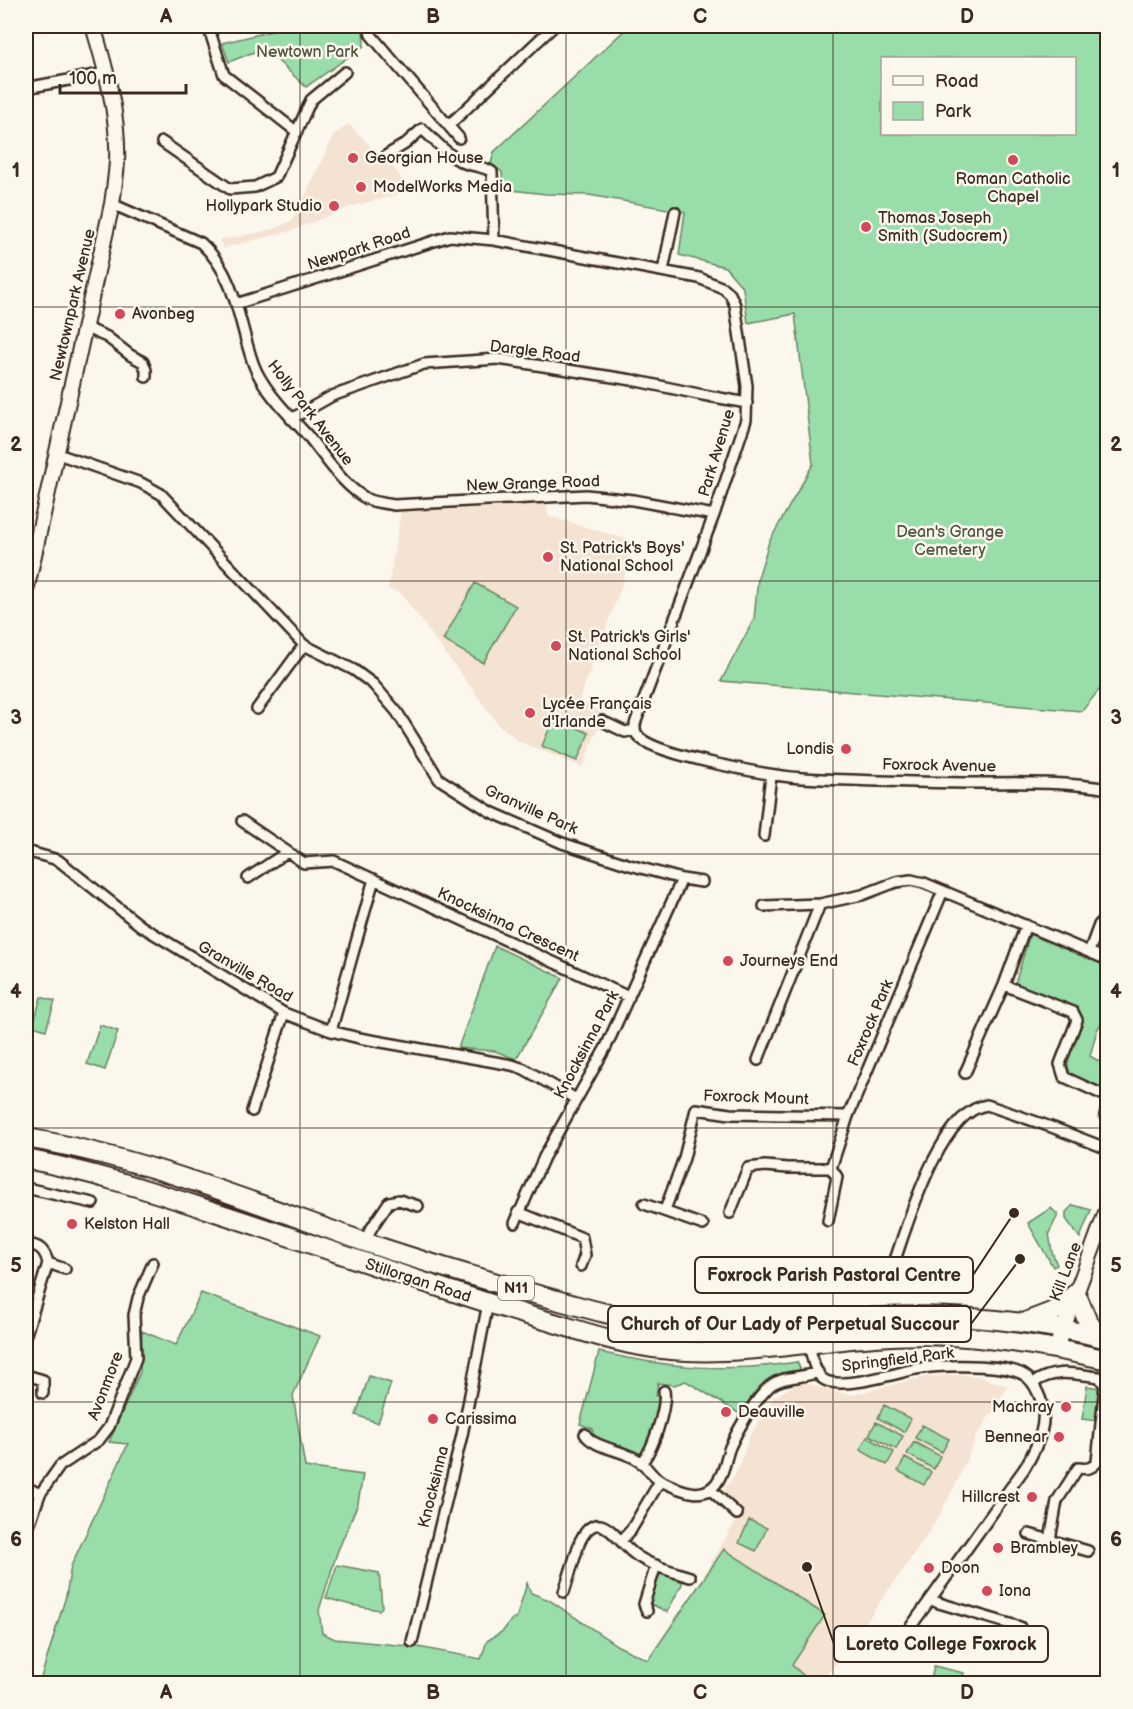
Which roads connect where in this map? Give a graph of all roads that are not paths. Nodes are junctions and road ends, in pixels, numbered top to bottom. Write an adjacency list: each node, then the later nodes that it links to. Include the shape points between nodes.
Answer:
1 (93, 26): 6 (main road, Newtownpark Avenue)
2 (208, 26): 9 (street, via 224,75)
3 (371, 26): 8 (street, via 371,35)
4 (554, 26): 8 (street)
5 (345, 72): 9 (street, via 311,100)
6 (106, 73): 7 (street); 13 (main road, Newtownpark Avenue, via 116,126)
7 (26, 88)
8 (449, 125): 10 (street)
9 (297, 132): 11 (street, via 276,177 255,187 238,189 230,189)
10 (459, 138)
11 (162, 142)
12 (387, 155): 15 (street, via 422,129 457,160 487,168 492,172)
13 (112, 204): 18 (street, Holly Park Avenue, via 201,243 219,262); 19 (main road, Newtownpark Avenue)
14 (675, 212): 16 (street)
15 (494, 240): 16 (street, Newpark Road); 18 (street, Newpark Road, via 450,236)
16 (663, 271): 17 (street, Newpark Road, via 699,278)
17 (723, 288): 21 (street, Park Avenue, via 735,305)
18 (236, 304): 22 (street, Holly Park Avenue, via 254,365)
19 (86, 328): 20 (street, via 107,337 143,362); 23 (main road, Newtownpark Avenue)
20 (146, 377)
21 (747, 403): 22 (street, Dargle Road, via 498,359 424,364 332,396); 25 (street, Park Avenue, via 746,420)
22 (291, 419): 24 (street, Holly Park Avenue, via 348,485 369,501 394,505)
23 (58, 454): 26 (main road, Newtownpark Avenue); 27 (street, Granville Park, via 141,483 161,494)
24 (423, 503): 25 (street, New Grange Road, via 595,495)
25 (714, 515): 30 (street, Park Avenue)
26 (26, 591)
27 (304, 645): 28 (street); 39 (street, Granville Park, via 373,684 439,779 491,812 562,843)
28 (257, 709)
29 (602, 721): 30 (street, via 625,732)
30 (635, 730): 31 (street, Foxrock Avenue, via 642,739 693,759)
31 (771, 775): 32 (street, Foxrock Avenue); 34 (street)
32 (1107, 789)
33 (242, 821): 36 (street)
34 (764, 836)
35 (26, 851): 50 (street, Granville Road, via 58,860 141,926)
36 (287, 852): 37 (street); 38 (street, Knocksinna Crescent, via 304,863 334,861)
37 (248, 878)
38 (374, 879): 49 (street, Knocksinna Crescent); 51 (street)
39 (682, 879): 40 (street, Granville Park); 49 (street, Knocksinna Park)
40 (702, 882)
41 (943, 891): 42 (street, via 911,880); 45 (street); 57 (street, Foxrock Park)
42 (820, 904): 43 (street); 52 (street)
43 (764, 906)
44 (1107, 915): 46 (street)
45 (1026, 925): 46 (street); 48 (street)
46 (1089, 952): 47 (street)
47 (1107, 960)
48 (1004, 985): 53 (street); 54 (street, via 1073,1012 1077,1020 1060,1064 1061,1071 1064,1077)
49 (629, 997): 55 (street, Knocksinna Park)
50 (284, 1013): 51 (street, Granville Road); 56 (street)
51 (330, 1031): 55 (street, Granville Road, via 512,1065)
52 (758, 1060)
53 (965, 1073)
54 (1107, 1097)
55 (576, 1099): 68 (street, Knocksinna Park)
56 (252, 1111)
57 (848, 1116): 61 (street, Foxrock Park); 67 (street, Foxrock Mount, via 730,1114 696,1109)
58 (26, 1138): 73 (highway, Stillorgan Road / N11, via 191,1180)
59 (1107, 1149): 75 (street, via 987,1105 976,1106 951,1132 932,1164)
60 (26, 1159): 83 (highway, Stillorgan Road / N11, via 168,1197)
61 (831, 1167): 69 (street, via 748,1168); 70 (street, Foxrock Park, via 837,1178)
62 (26, 1188): 63 (street)
63 (93, 1203)
64 (644, 1204): 67 (street)
65 (418, 1206): 73 (street, via 399,1200 389,1202)
66 (1107, 1207): 80 (main road, Kill Lane)
67 (665, 1210): 72 (street)
68 (518, 1212): 71 (street, Knocksinna Park); 78 (street, via 582,1238 585,1255)
69 (730, 1213)
70 (828, 1221)
71 (514, 1223)
72 (704, 1225)
73 (364, 1242): 84 (highway, Stillorgan Road / N11, via 622,1318 670,1327 708,1331)
74 (26, 1244): 76 (street, via 39,1247)
75 (895, 1260)
76 (48, 1263): 79 (street); 82 (street)
77 (153, 1263): 102 (street, Avonmore, via 134,1315 136,1359 108,1427 99,1440 60,1466)
78 (581, 1266)
79 (65, 1269)
80 (1076, 1293): 85 (highway, via 1054,1311); 86 (main road, Kill Lane); 88 (highway, via 1087,1320)
81 (26, 1296): 82 (street)
82 (36, 1299): 87 (street)
83 (488, 1303): 89 (highway, Stillorgan Road / N11, via 637,1346 710,1352); 115 (street, Knocksinna, via 462,1435)
84 (808, 1322): 85 (highway, Stillorgan Road / N11, via 923,1316); 89 (street, Springfield Park)
85 (1023, 1322): 86 (highway, Stillorgan Road / N11)
86 (1062, 1329): 88 (highway, N11); 90 (main road, Kill Lane)
87 (26, 1334)
88 (1103, 1338)
89 (810, 1343): 90 (highway, Stillorgan Road / N11, via 877,1337 978,1337); 92 (street, Springfield Park)
90 (1063, 1350): 91 (highway, N11)
91 (1107, 1360)
92 (818, 1372): 94 (street, Springfield Park, via 832,1383 840,1383 960,1366 1014,1371); 101 (street, via 785,1379 766,1389 745,1419)
93 (26, 1375): 96 (street, via 43,1380)
94 (1033, 1383): 107 (street, via 1057,1372 1099,1377 1105,1385 1097,1462 1087,1469 1078,1468 1060,1494); 112 (street, via 1045,1414 1034,1452)
95 (664, 1391): 98 (street, via 666,1402 657,1434)
96 (43, 1393)
97 (585, 1434): 98 (street, via 591,1442 618,1450)
98 (641, 1463): 99 (street)
99 (660, 1481): 101 (street, via 696,1494); 106 (street)
100 (26, 1487): 102 (street)
101 (711, 1490): 103 (street)
102 (40, 1494): 104 (street, Avonmore)
103 (736, 1514)
104 (26, 1534)
105 (1029, 1534): 107 (street)
106 (622, 1540): 109 (street, via 632,1553); 111 (street, via 606,1527 588,1529 580,1541)
107 (1050, 1540): 108 (street)
108 (1088, 1551)
109 (656, 1565): 110 (street); 113 (street, via 644,1604)
110 (690, 1577)
111 (564, 1592)
112 (932, 1600): 114 (street); 116 (street)
113 (647, 1611)
114 (1020, 1627)
115 (412, 1642)
116 (894, 1650)

